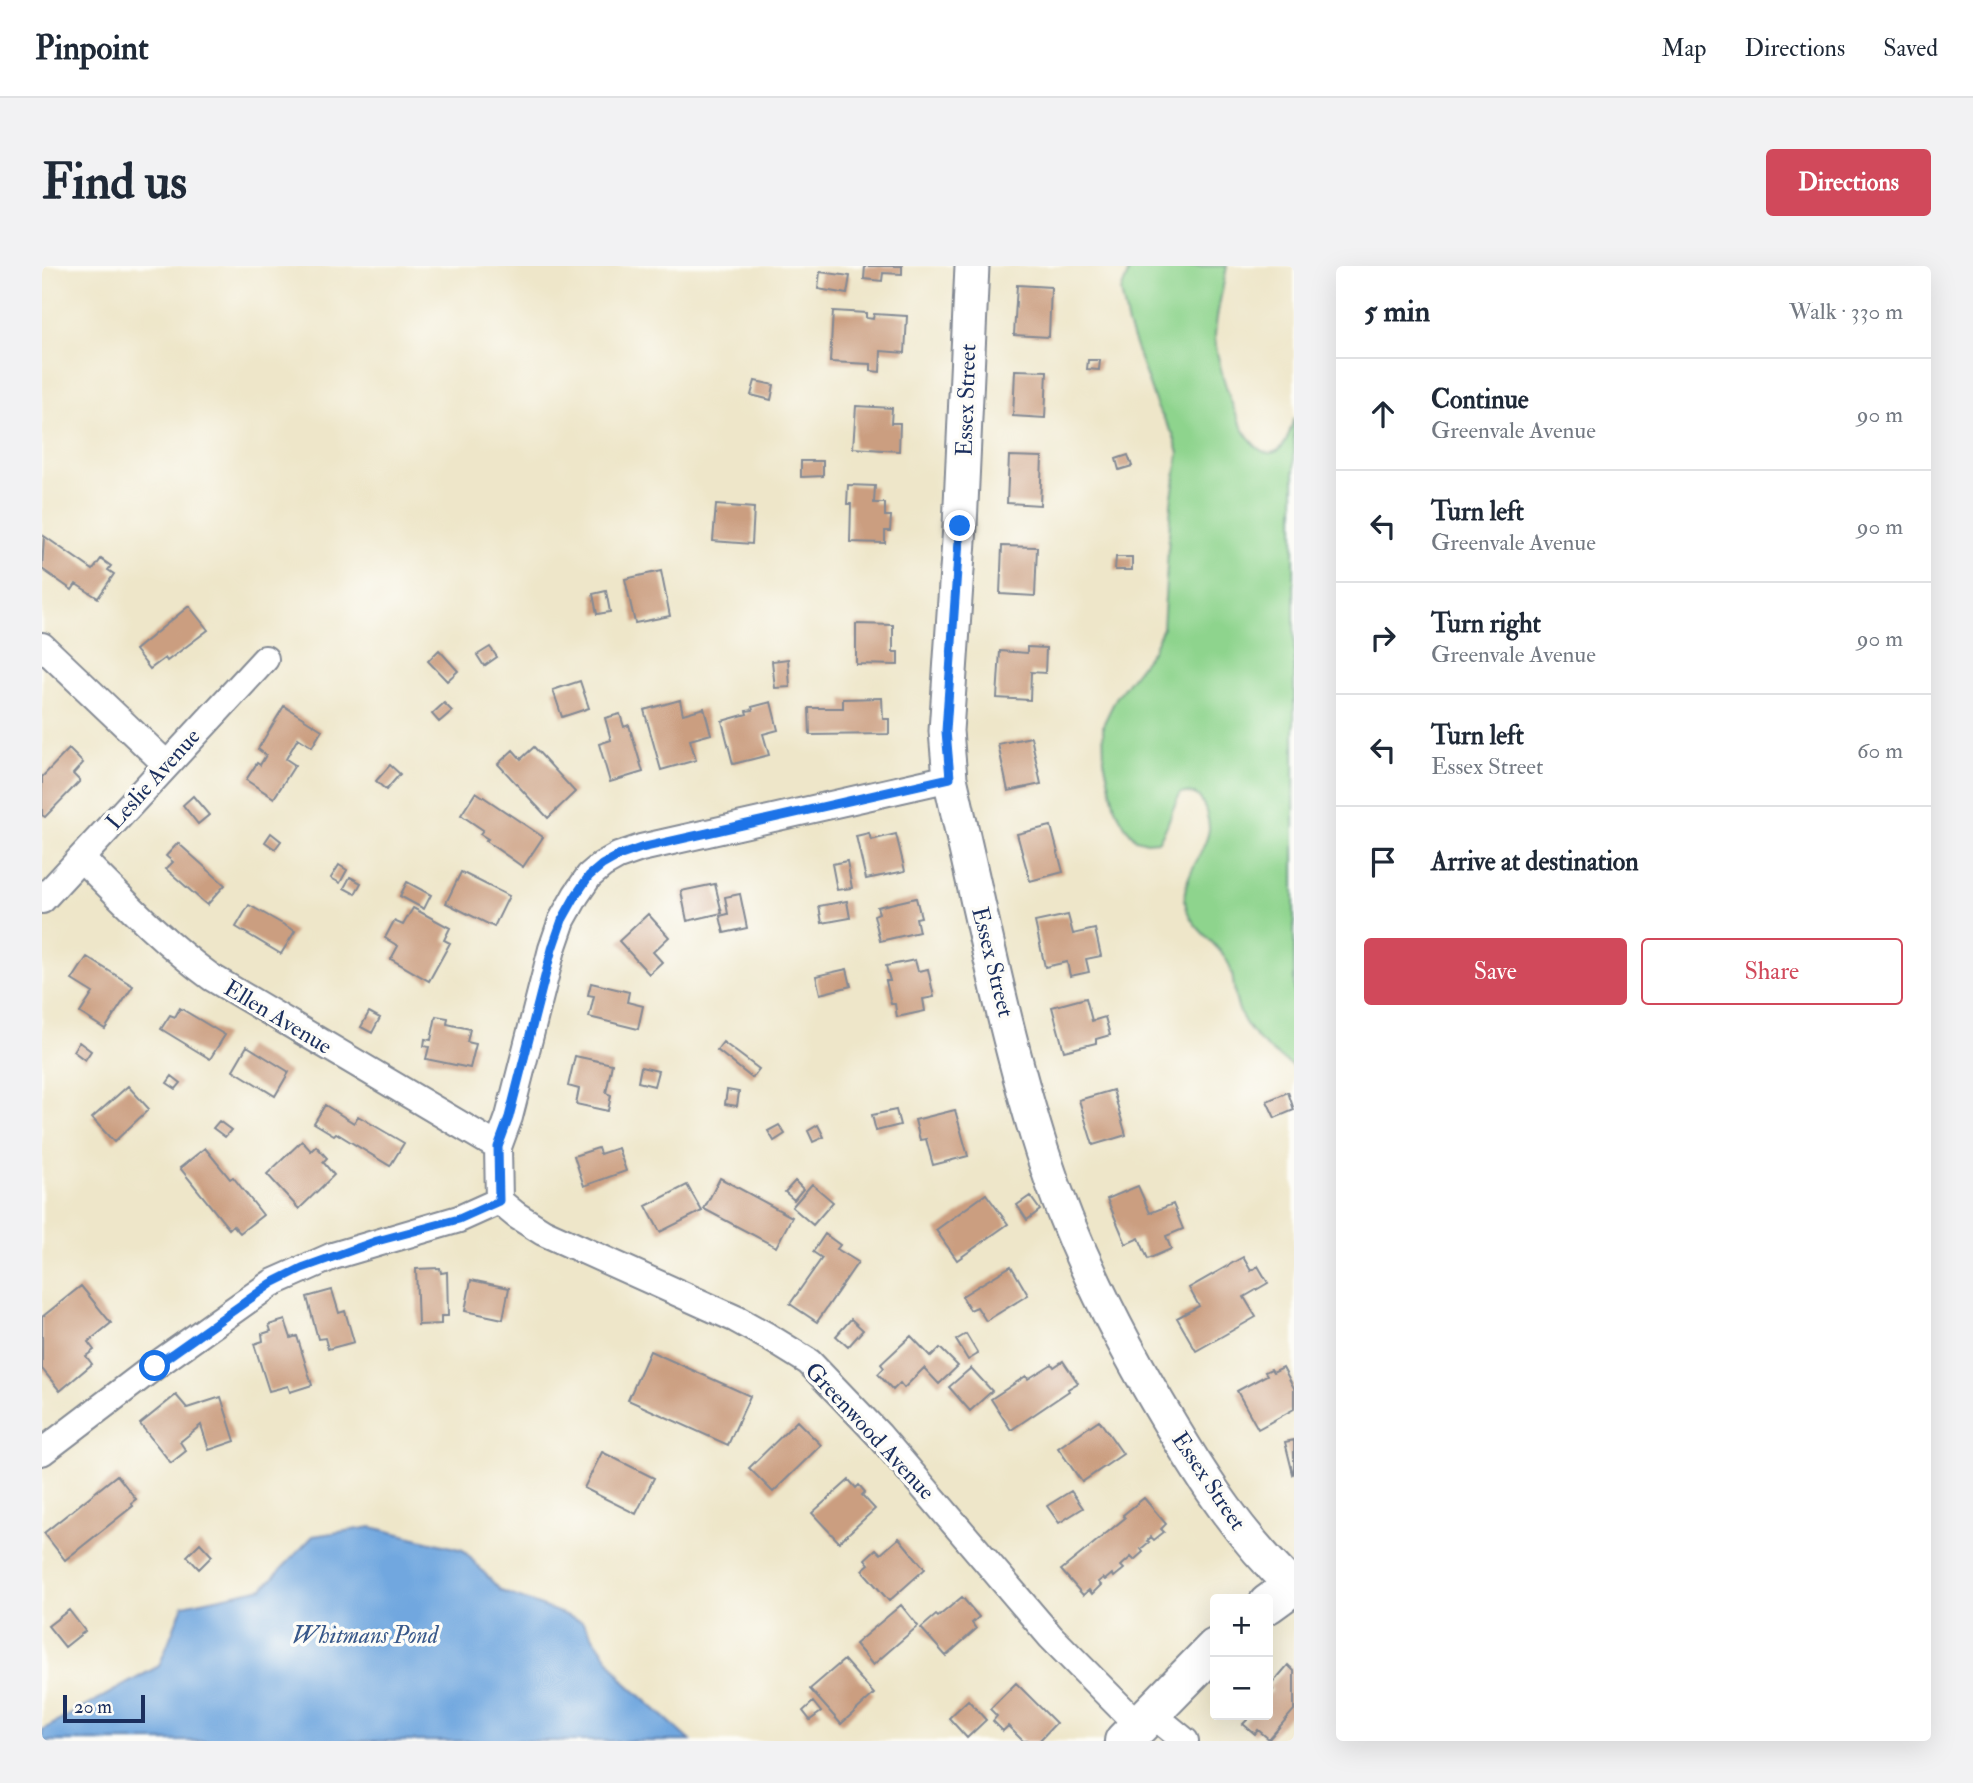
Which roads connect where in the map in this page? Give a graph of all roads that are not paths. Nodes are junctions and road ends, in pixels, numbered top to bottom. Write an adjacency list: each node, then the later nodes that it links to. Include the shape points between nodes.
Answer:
1 (972, 266): 5 (street, Essex Street, via 946,731)
2 (42, 646): 4 (street)
3 (265, 659): 4 (street, Leslie Avenue)
4 (166, 764): 6 (street, Leslie Avenue)
5 (950, 778): 8 (street, via 641,848 602,865 589,876 562,920); 11 (street, Essex Street, via 1024,1088 1076,1242 1145,1382 1198,1472)
6 (81, 858): 7 (street, Leslie Avenue); 8 (street, Ellen Avenue, via 177,953 211,977)
7 (42, 900)
8 (498, 1147): 9 (street)
9 (499, 1201): 10 (street, via 459,1219 333,1256 272,1283); 13 (street, Greenwood Avenue, via 542,1232 736,1319 809,1362 879,1435 1051,1637)
10 (42, 1452)
11 (1287, 1591)
12 (1210, 1653): 13 (main road)
13 (1138, 1727): 14 (street, Greenwood Avenue)
14 (1185, 1741)

